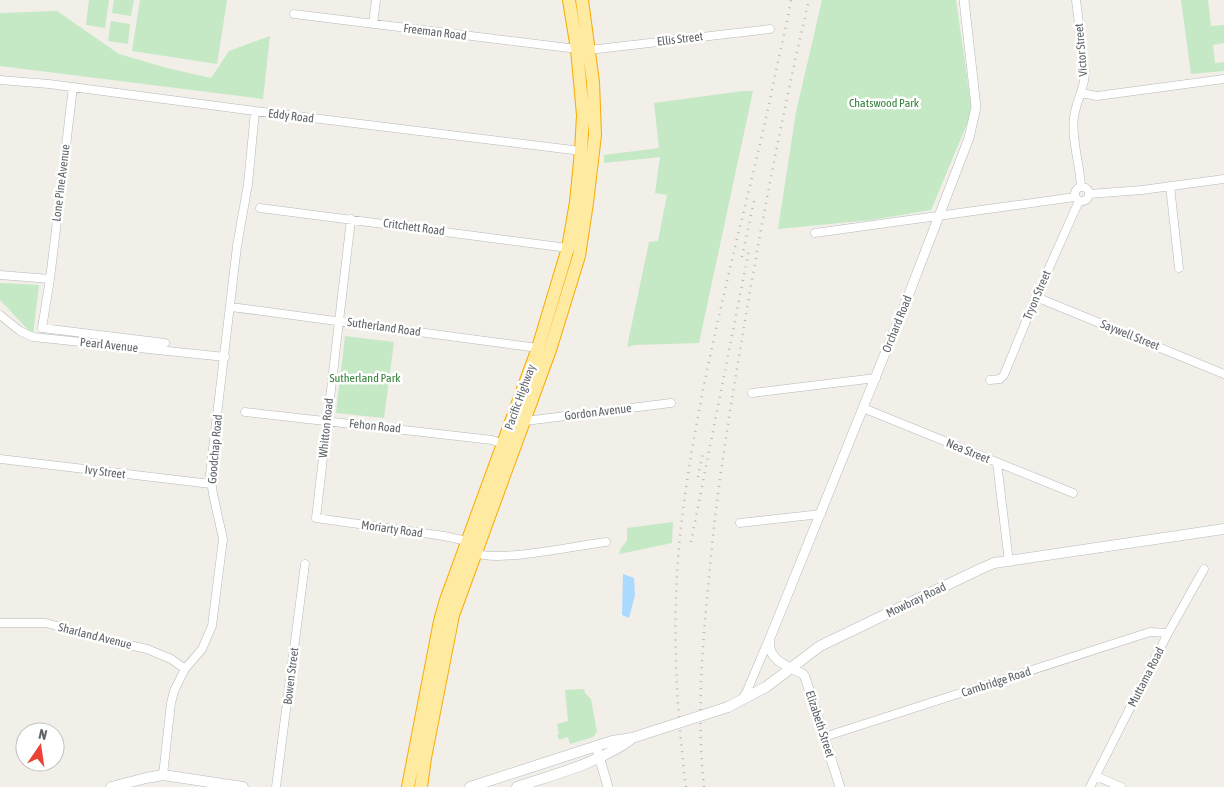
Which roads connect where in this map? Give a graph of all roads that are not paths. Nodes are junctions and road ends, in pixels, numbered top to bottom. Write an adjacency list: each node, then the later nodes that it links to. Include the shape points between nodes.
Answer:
1 (376, 0): 7 (street)
2 (569, 0): 9 (highway, Pacific Highway)
3 (582, 0): 9 (highway, Pacific Highway)
4 (964, 0): 22 (street, Orchard Road, via 976,107 969,138)
5 (1076, 0): 13 (street, Victor Street, via 1085,72)
6 (294, 14): 7 (street, Freeman Road)
7 (373, 24): 9 (street, Freeman Road)
8 (770, 29): 9 (street, Ellis Street)
9 (583, 50): 15 (highway, Pacific Highway); 44 (highway, Pacific Highway, via 595,135 581,242 550,350)
10 (1224, 79): 13 (street, via 1097,96)
11 (0, 80): 12 (street, Eddy Road)
12 (73, 87): 14 (street, Eddy Road); 28 (street, Lone Pine Avenue)
13 (1081, 93): 18 (street, Victor Street, via 1073,120)
14 (254, 111): 15 (street, Eddy Road); 30 (street, Goodchap Road, via 248,184)
15 (582, 151): 25 (highway, Pacific Highway)
16 (1224, 179): 17 (street)
17 (1170, 186): 19 (street); 26 (street)
18 (1081, 187): 19 (street); 20 (street, via 1075,191)
19 (1089, 194): 20 (street, via 1087,200)
20 (1077, 199): 22 (street); 29 (street, Tryon Street)
21 (260, 208): 23 (street, Critchett Road)
22 (940, 215): 24 (street); 37 (street, Orchard Road)
23 (351, 219): 25 (street, Critchett Road); 32 (street, Whitton Road)
24 (814, 233)
25 (568, 248): 34 (highway, Pacific Highway)
26 (1179, 268)
27 (0, 275): 28 (street)
28 (50, 279): 33 (street, Pearl Avenue, via 42,328)
29 (1036, 297): 36 (street, Saywell Street); 38 (street, Tryon Street, via 1004,375)
30 (231, 307): 32 (street, Sutherland Road); 35 (street, Goodchap Road)
31 (0, 315): 35 (street, Pearl Avenue, via 33,337)
32 (338, 320): 34 (street, Sutherland Road); 43 (street, Whitton Road)
33 (165, 343)
34 (538, 348): 45 (highway, Pacific Highway)
35 (225, 357): 48 (street, Goodchap Road)
36 (1224, 374)
37 (876, 378): 39 (street); 41 (street, Orchard Road)
38 (990, 380)
39 (752, 393)
40 (671, 403): 44 (street, Gordon Avenue)
41 (863, 408): 47 (street, Nea Street); 50 (street, Orchard Road)
42 (245, 412): 43 (street, Fehon Road)
43 (327, 421): 45 (street, Fehon Road); 51 (street, Whitton Road)
44 (525, 421): 56 (highway, Pacific Highway)
45 (504, 444): 54 (highway, Pacific Highway)
46 (0, 459): 48 (street, Ivy Street)
47 (996, 463): 49 (street, Nea Street); 57 (street)
48 (211, 484): 63 (street, Goodchap Road, via 223,539 214,614 202,649)
49 (1073, 493)
50 (821, 514): 52 (street); 62 (street, Orchard Road)
51 (316, 518): 54 (street, Moriarty Road)
52 (740, 523)
53 (1224, 529): 57 (main road, Mowbray Road)
54 (467, 541): 75 (highway, Pacific Highway, via 440,621)
55 (606, 542): 56 (street, via 502,557)
56 (476, 553): 76 (highway, Pacific Highway, via 453,615)
57 (1009, 562): 64 (main road, Mowbray Road, via 994,563 978,570 826,643)
58 (305, 564): 74 (street, Bowen Street)
59 (1204, 569): 61 (street, Muttama Road)
60 (0, 623): 63 (street, Sharland Avenue, via 46,623 147,649)
61 (1168, 633): 66 (street, Cambridge Road, via 1150,632); 71 (street, Muttama Road)
62 (770, 638): 64 (street, via 769,649 773,657); 65 (street, Orchard Road, via 748,691)
63 (185, 668): 70 (street, Goodchap Road, via 171,703)
64 (791, 668): 65 (main road, Mowbray Road); 66 (street, Elizabeth Street, via 805,677)
65 (732, 706): 67 (main road, Mowbray Road, bridge)
66 (824, 737): 80 (street, Elizabeth Street)
67 (632, 738): 68 (main road, Mowbray Road); 69 (main road, Mowbray Road)
68 (596, 746): 69 (street); 77 (main road, Mowbray Road)
69 (600, 758): 78 (main road, Mowbray Road); 79 (street)
70 (164, 775): 72 (main road); 73 (main road)
71 (1096, 776): 81 (street, Muttama Road); 82 (street)
72 (111, 787)
73 (243, 787)
74 (276, 787)
75 (408, 787)
76 (421, 787)
77 (470, 787)
78 (517, 787)
79 (608, 787)
80 (840, 787)
81 (1090, 787)
82 (1121, 787)

